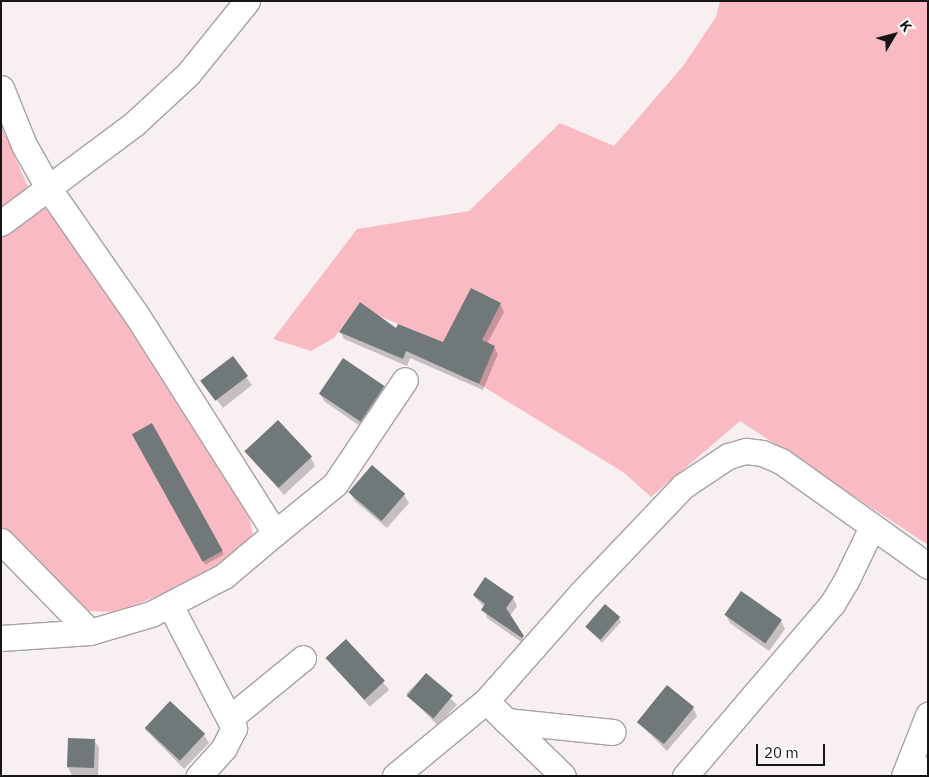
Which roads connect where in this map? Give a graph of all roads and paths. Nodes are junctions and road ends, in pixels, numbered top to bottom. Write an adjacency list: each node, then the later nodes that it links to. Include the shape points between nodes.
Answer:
1 (247, 1): 3 (street, via 188,74 135,123)
2 (1, 88): 3 (street, via 24,145)
3 (49, 189): 4 (street); 7 (street, via 136,314)
4 (1, 224)
5 (405, 380): 7 (street, via 335,484)
6 (872, 527): 9 (street); 15 (street, via 781,461 746,451 728,456 683,486 658,510); 24 (street, via 832,604)
7 (276, 533): 11 (street, via 224,576)
8 (1, 541): 12 (street)
9 (920, 560): 10 (street)
10 (928, 581)
11 (170, 605): 12 (street, via 126,624); 17 (street)
12 (90, 632): 13 (street)
13 (1, 638)
14 (304, 658): 17 (street)
15 (486, 701): 18 (street); 22 (street)
16 (928, 715): 25 (street)
17 (231, 717): 21 (street, via 232,737)
18 (506, 721): 19 (street); 23 (street)
19 (612, 732)
20 (928, 769): 26 (street)
21 (199, 776)
22 (395, 776)
23 (563, 776)
24 (685, 776)
25 (904, 776)
26 (922, 776)

